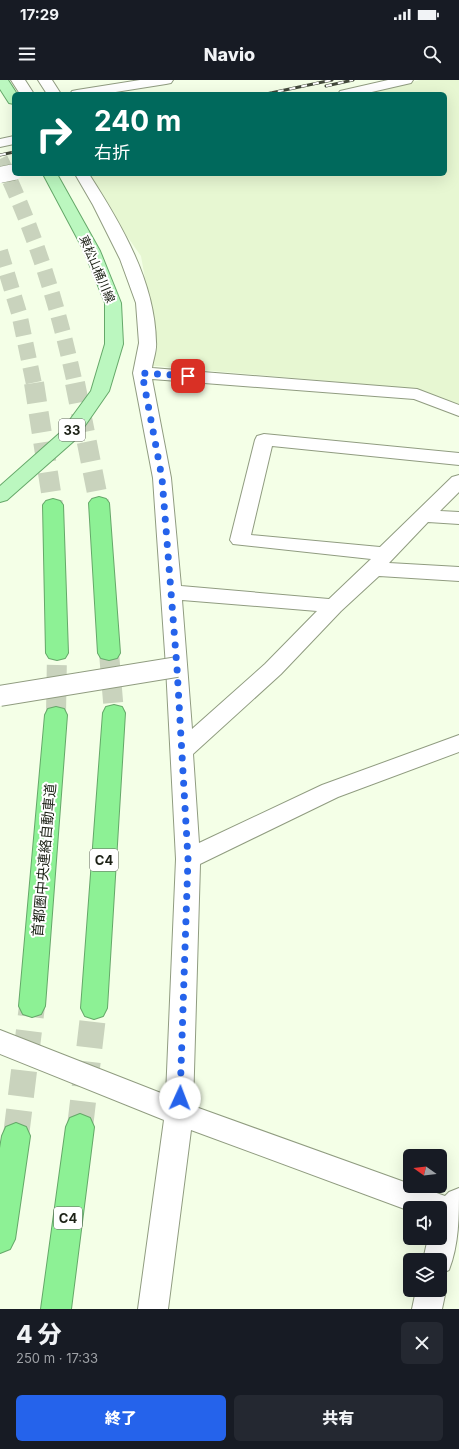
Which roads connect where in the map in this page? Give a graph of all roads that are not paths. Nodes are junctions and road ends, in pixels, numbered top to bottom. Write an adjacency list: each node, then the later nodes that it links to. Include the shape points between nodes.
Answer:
1 (1, 80): 10 (main road)
2 (18, 80): 6 (street)
3 (45, 80): 7 (street)
4 (166, 80): 8 (street)
5 (406, 80): 9 (street)
6 (26, 92)
7 (53, 92)
8 (90, 92)
9 (354, 92)
10 (12, 97)
11 (12, 140): 12 (street)
12 (0, 143)
13 (12, 172): 14 (street, bridge)
14 (0, 175)
15 (51, 176): 21 (main road, 東松山桶川線 / 33, via 92,251 113,303 114,344 100,391 68,436)
16 (83, 176): 17 (street, via 128,259 144,303 148,343)
17 (142, 373): 18 (street, via 417,394); 28 (street, via 162,478)
18 (459, 411)
19 (459, 459): 26 (street, via 264,440 240,540)
20 (459, 481): 24 (street)
21 (0, 496)
22 (99, 503): 31 (highway)
23 (53, 505): 30 (highway)
24 (423, 516): 25 (street); 26 (street)
25 (459, 518)
26 (379, 562): 27 (street); 29 (street)
27 (459, 574)
28 (171, 592): 29 (street); 32 (street)
29 (334, 606): 37 (street, via 273,669)
30 (57, 653)
31 (110, 653)
32 (177, 668): 33 (street, bridge); 37 (street)
33 (0, 696)
34 (114, 713): 40 (highway, C4)
35 (56, 715): 39 (highway, 首都圏中央連絡自動車道)
36 (459, 743): 38 (street, via 330,791)
37 (182, 751): 38 (street)
38 (188, 859): 42 (street)
39 (32, 1006)
40 (94, 1008)
41 (0, 1042): 42 (street)
42 (179, 1113): 45 (street); 50 (street)
43 (80, 1127): 49 (highway, C4)
44 (16, 1136): 46 (highway)
45 (449, 1209): 47 (street)
46 (0, 1239)
47 (440, 1253)
48 (430, 1297): 51 (street)
49 (56, 1309)
50 (153, 1309)
51 (427, 1309)

